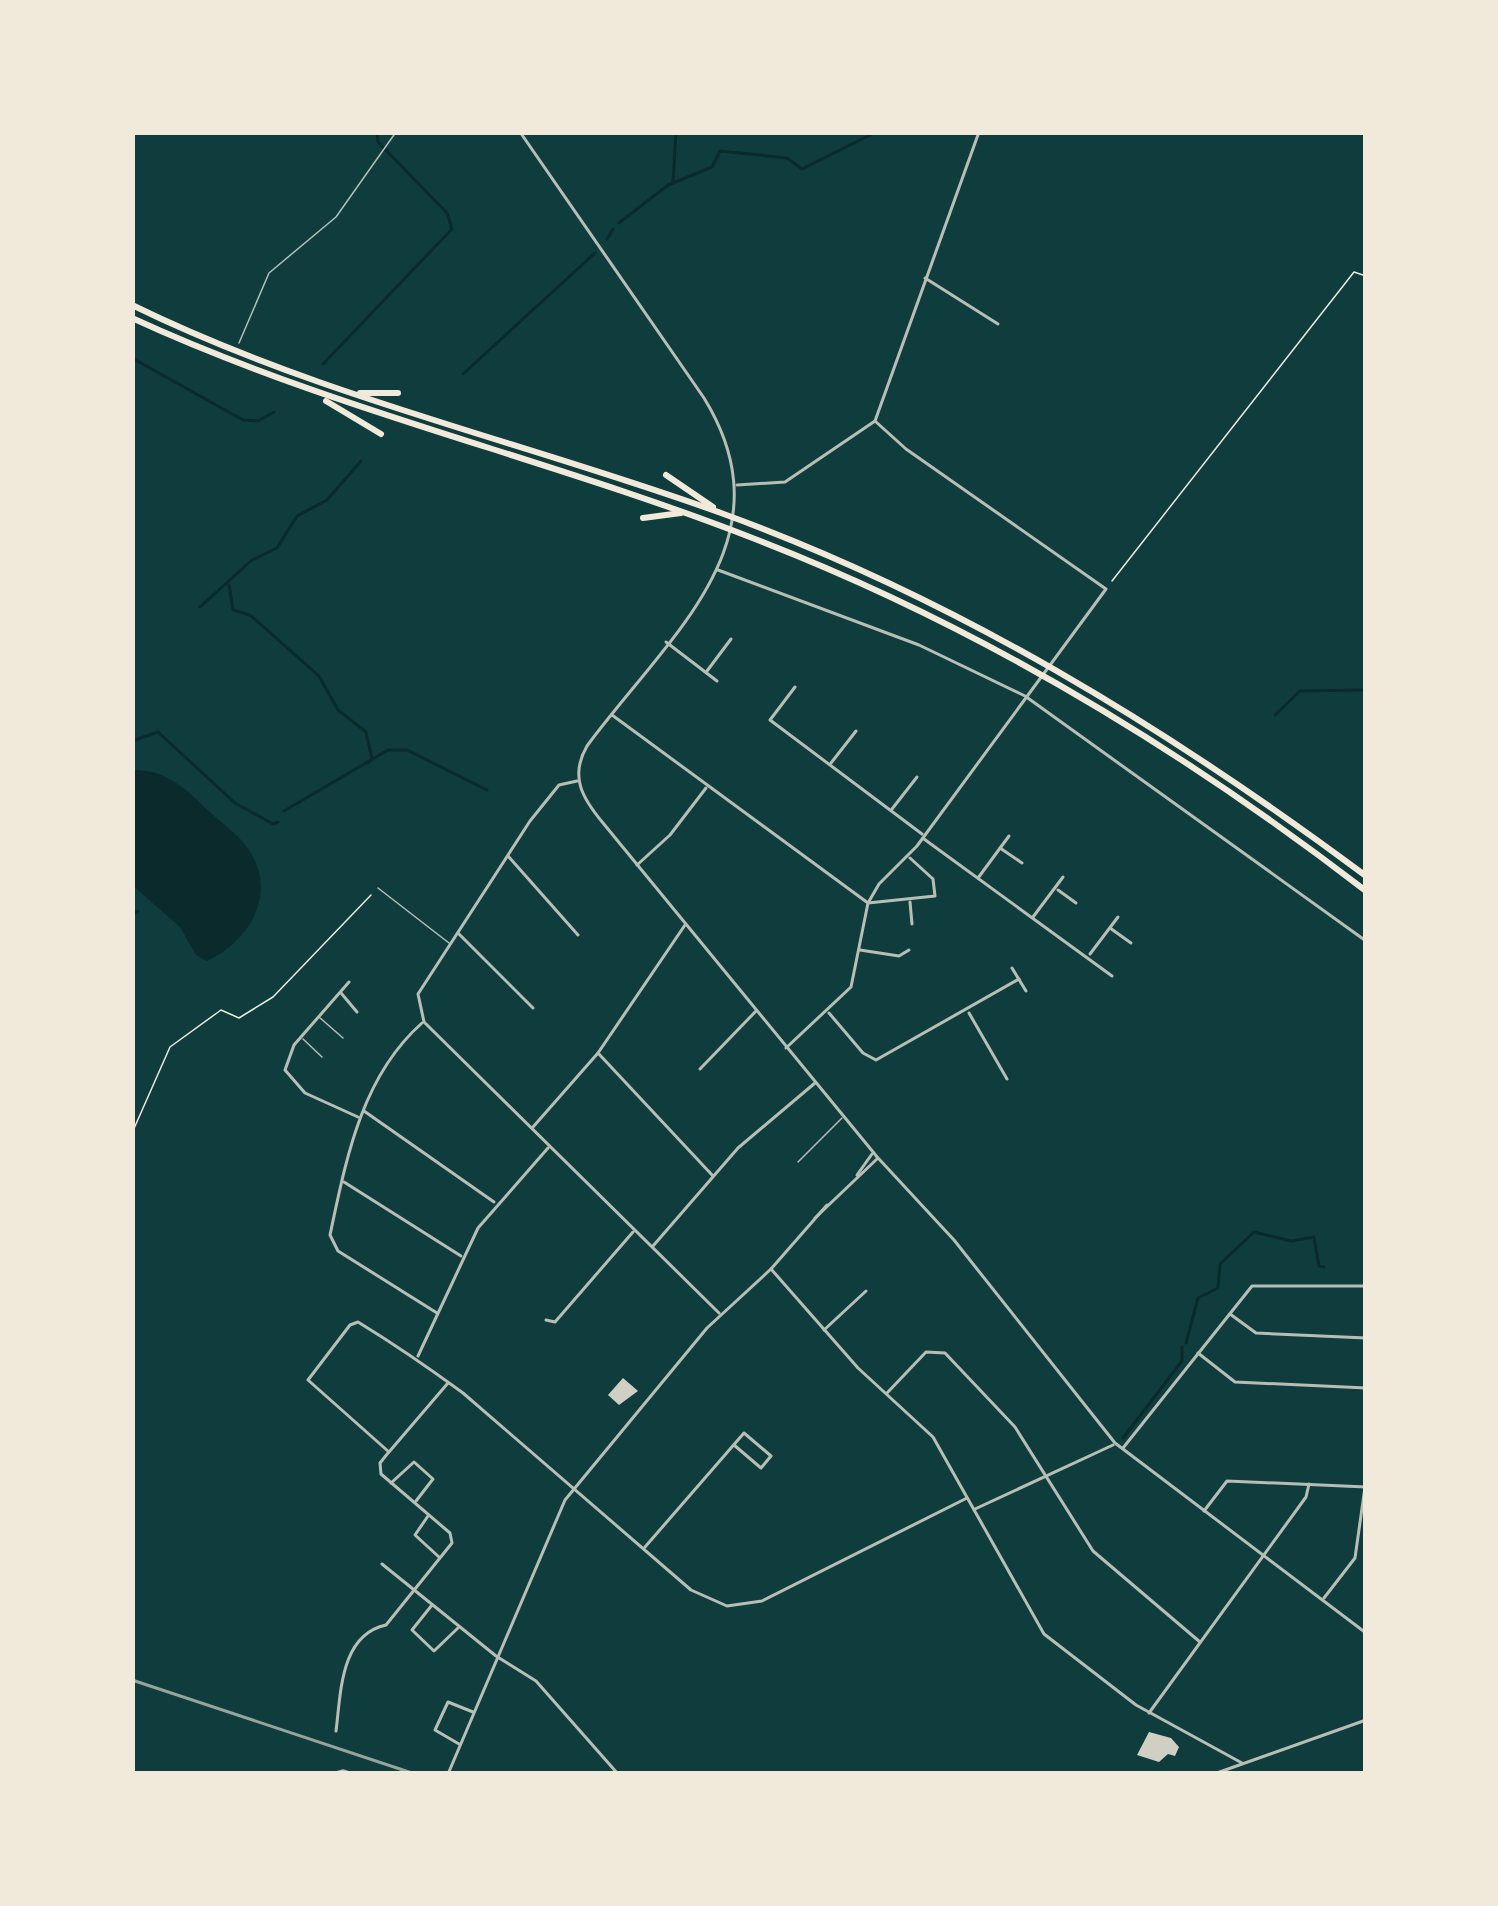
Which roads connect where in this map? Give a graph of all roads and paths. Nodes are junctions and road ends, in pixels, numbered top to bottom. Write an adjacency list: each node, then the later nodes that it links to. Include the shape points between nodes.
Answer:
1 (396, 132): 9 (lane, via 336,218 269,273)
2 (520, 132): 16 (street, via 704,398 726,439)
3 (979, 132): 5 (street)
4 (1366, 276): 21 (path, via 1354,272)
5 (923, 277): 8 (street); 13 (street)
6 (132, 305): 11 (highway)
7 (132, 318): 10 (highway)
8 (998, 324)
9 (239, 344)
10 (307, 391): 14 (highway); 17 (highway)
11 (344, 391): 12 (highway); 18 (highway)
12 (398, 393)
13 (874, 421): 16 (street, via 785,482); 21 (street)
14 (381, 434)
15 (666, 476): 18 (highway)
16 (737, 485): 20 (street)
17 (688, 513): 19 (highway); 49 (highway, via 900,601 1057,683)
18 (721, 513): 44 (highway, via 874,576 1013,646 1196,755)
19 (644, 518)
20 (718, 570): 23 (street); 27 (street, via 919,645)
21 (1106, 589): 27 (street)
22 (731, 639): 24 (street)
23 (666, 642): 24 (street); 29 (street)
24 (706, 672): 25 (street)
25 (717, 680)
26 (795, 687): 30 (street)
27 (1025, 696): 38 (street); 60 (street)
28 (760, 712): 30 (street)
29 (610, 714): 34 (street, via 582,755); 35 (street)
30 (770, 720): 32 (street)
31 (856, 731): 32 (street)
32 (830, 765): 36 (street)
33 (916, 777): 36 (street)
34 (578, 781): 40 (street, via 559,784); 43 (street)
35 (707, 787): 43 (street); 51 (street)
36 (891, 811): 38 (street)
37 (1009, 836): 39 (street)
38 (924, 837): 41 (street); 46 (street)
39 (1000, 848): 42 (street); 46 (street)
40 (505, 854): 58 (street); 59 (street)
41 (908, 856): 50 (street, via 930,874 935,896); 51 (street)
42 (1022, 863)
43 (637, 865): 56 (street)
44 (1366, 876)
45 (1063, 877): 48 (street)
46 (978, 878): 53 (street)
47 (378, 888): 61 (lane); 91 (path, via 273,997 239,1018 221,1010 179,1037)
48 (1055, 888): 52 (street); 53 (street)
49 (1366, 891)
50 (910, 901): 51 (street); 55 (street)
51 (868, 903): 63 (street)
52 (1076, 903)
53 (1033, 917): 65 (street)
54 (1118, 917): 57 (street)
55 (912, 924)
56 (686, 925): 74 (street); 82 (street)
57 (1110, 928): 62 (street); 65 (street)
58 (456, 932): 61 (street); 72 (street)
59 (578, 935)
60 (1366, 941)
61 (449, 943): 78 (street, via 418,994)
62 (1131, 943)
63 (860, 950): 64 (street); 76 (street, via 850,987)
64 (909, 950)
65 (1088, 957): 67 (street)
66 (1012, 968): 68 (street)
67 (1112, 976)
68 (1019, 980): 70 (street); 73 (street)
69 (349, 982): 71 (street)
70 (1026, 991)
71 (340, 992): 75 (street); 77 (street)
72 (532, 1008)
73 (968, 1010): 76 (street, via 876,1060); 85 (street)
74 (756, 1011): 81 (street); 84 (street)
75 (357, 1012)
76 (829, 1012): 81 (street)
77 (318, 1016): 79 (street); 80 (lane)
78 (424, 1022): 87 (street); 90 (street)
79 (301, 1036): 83 (lane); 89 (street, via 286,1064 288,1080)
80 (343, 1038)
81 (786, 1048): 86 (street)
82 (598, 1053): 90 (street); 95 (street)
83 (322, 1057)
84 (700, 1069)
85 (1007, 1079)
86 (815, 1083): 88 (street); 95 (street)
87 (363, 1111): 89 (street); 97 (street)
88 (843, 1117): 93 (street); 94 (lane)
89 (360, 1118): 96 (street)
90 (531, 1128): 92 (street)
91 (132, 1133)
92 (549, 1147): 97 (street); 98 (street)
93 (876, 1155): 101 (street); 115 (street)
94 (798, 1162)
95 (714, 1178): 99 (street)
96 (342, 1181): 100 (street); 104 (street, via 333,1246)
97 (497, 1204): 100 (street)
98 (635, 1230): 99 (street); 107 (street, via 555,1322)
99 (652, 1247): 106 (street)
100 (461, 1256): 104 (street)
101 (771, 1269): 106 (street); 108 (street)
102 (1366, 1286): 105 (street, via 1266,1282)
103 (866, 1291): 108 (street)
104 (437, 1312): 111 (street)
105 (1228, 1313): 109 (street, via 1256,1333); 110 (street)
106 (720, 1315): 123 (street)
107 (546, 1320)
108 (824, 1330): 114 (street)
109 (1366, 1338)
110 (1197, 1353): 113 (street, via 1235,1382); 117 (street)
111 (416, 1359): 112 (street); 118 (street, via 355,1322 308,1376 315,1391)
112 (448, 1383): 118 (street); 123 (street)
113 (1366, 1388)
114 (887, 1393): 119 (street, via 926,1352 940,1350 994,1401); 124 (street, via 926,1428)
115 (1115, 1443): 117 (street); 119 (street)
116 (734, 1444): 116 (street, via 744,1432 771,1456 761,1468); 129 (street)
117 (1122, 1449): 127 (street)
118 (389, 1452): 120 (street, via 378,1468)
119 (1046, 1477): 126 (street); 138 (street, via 1093,1551)
120 (391, 1483): 125 (street); 125 (street, via 414,1462 433,1479)
121 (1309, 1484): 122 (street); 127 (street, via 1227,1481); 130 (street)
122 (1365, 1487): 134 (street, via 1355,1558)
123 (574, 1488): 129 (street); 139 (street)
124 (967, 1498): 126 (street); 129 (street, via 750,1605 706,1600)
125 (415, 1503): 128 (street)
126 (973, 1510): 141 (street, via 1033,1622)
127 (1204, 1511): 130 (street)
128 (429, 1515): 131 (street, via 452,1538); 131 (street, via 415,1535)
129 (644, 1548)
130 (1262, 1555): 134 (street); 138 (street)
131 (441, 1558): 133 (street)
132 (382, 1564): 133 (street)
133 (415, 1590): 135 (street); 143 (street, via 348,1657)
134 (1323, 1600): 137 (street)
135 (432, 1604): 136 (street); 136 (street, via 412,1630 434,1651)
136 (459, 1627): 139 (street)
137 (1366, 1633)
138 (1200, 1642): 141 (street)
139 (496, 1656): 140 (street); 150 (street, via 536,1681)
140 (473, 1712): 144 (street); 144 (street, via 448,1702 434,1730)
141 (1149, 1713): 145 (street)
142 (1366, 1720): 145 (street)
143 (336, 1731)
144 (459, 1744): 149 (street)
145 (1243, 1764): 146 (street)
146 (1219, 1773)
147 (329, 1774): 148 (lane)
148 (356, 1774)
149 (448, 1774)
150 (618, 1774)

